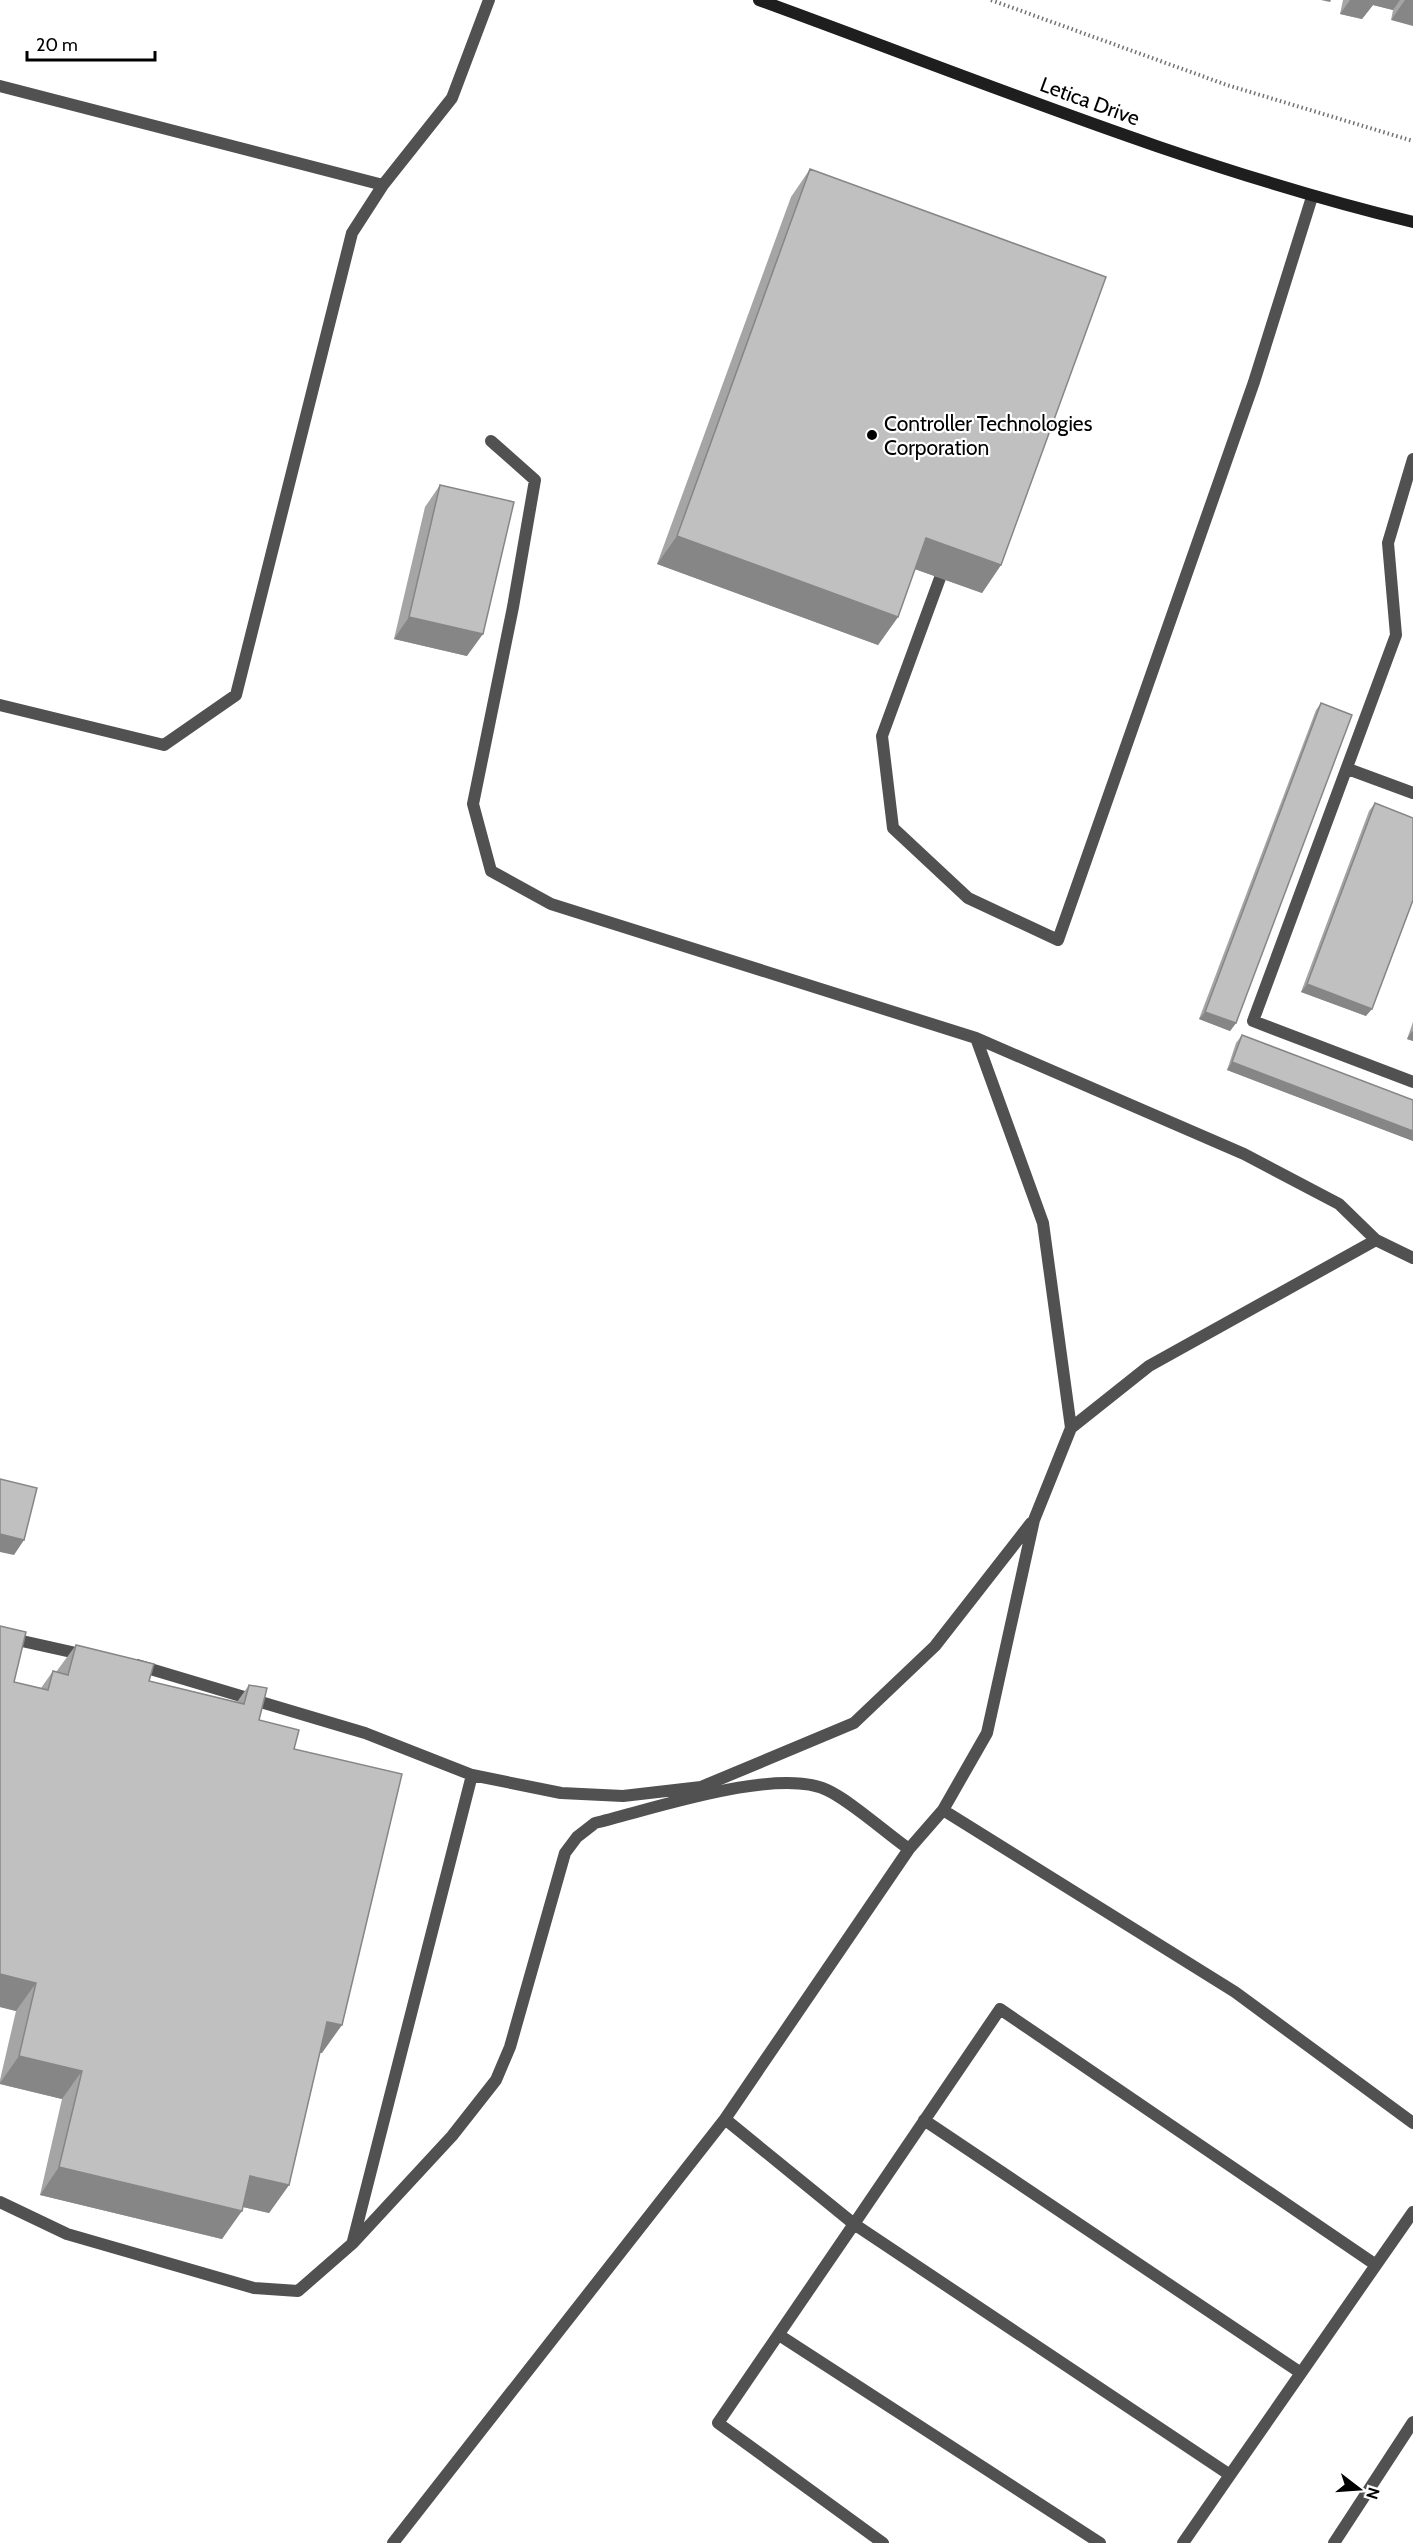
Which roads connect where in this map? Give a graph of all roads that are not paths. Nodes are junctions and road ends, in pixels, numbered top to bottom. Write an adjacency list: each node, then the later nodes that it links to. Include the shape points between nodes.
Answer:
1 (489, 0): 4 (lane, via 452,98)
2 (759, 0): 5 (street, Letica Drive, via 1192,159)
3 (0, 86): 4 (lane)
4 (383, 185): 10 (lane, via 352,233 236,695 164,745)
5 (1312, 197): 6 (street, Letica Drive); 9 (lane, via 1254,382 1058,940 968,898 893,828 882,736)
6 (1413, 222)
7 (491, 441): 13 (lane, via 535,480 473,804 491,871 551,904)
8 (1413, 459): 11 (lane, via 1388,543 1396,635)
9 (940, 578)
10 (0, 705)
11 (1348, 769): 12 (lane); 14 (lane, via 1253,1021)
12 (1413, 794)
13 (976, 1038): 15 (lane, via 1244,1154 1339,1204); 17 (lane, via 1043,1223)
14 (1413, 1082)
15 (1376, 1240): 16 (lane); 17 (lane, via 1149,1366)
16 (1413, 1258)
17 (1071, 1428): 18 (lane)
18 (1034, 1520): 22 (lane, via 935,1646 854,1723 702,1787 623,1797 561,1793); 23 (lane, via 987,1733)
19 (0, 1636): 20 (lane)
20 (102, 1659)
21 (123, 1663): 22 (lane, via 365,1733)
22 (472, 1775): 31 (lane)
23 (943, 1810): 24 (lane); 27 (lane, via 1235,1992)
24 (909, 1849): 25 (lane); 31 (lane, via 828,1790 809,1784 746,1786 595,1823 565,1853 510,2047 496,2080 452,2136)
25 (725, 2119): 30 (lane); 37 (lane)
26 (924, 2120): 30 (lane); 32 (lane, via 999,2008); 34 (lane)
27 (1413, 2123)
28 (0, 2202): 31 (lane, via 67,2234 254,2288 298,2291)
29 (1413, 2212): 32 (lane)
30 (854, 2223): 33 (lane); 36 (lane)
31 (353, 2243)
32 (1376, 2265): 34 (lane)
33 (779, 2335): 38 (lane, via 718,2423); 39 (lane)
34 (1301, 2373): 36 (lane)
35 (1413, 2422): 41 (lane)
36 (1230, 2475): 40 (lane)
37 (393, 2543)
38 (883, 2543)
39 (1100, 2543)
40 (1183, 2543)
41 (1334, 2543)

